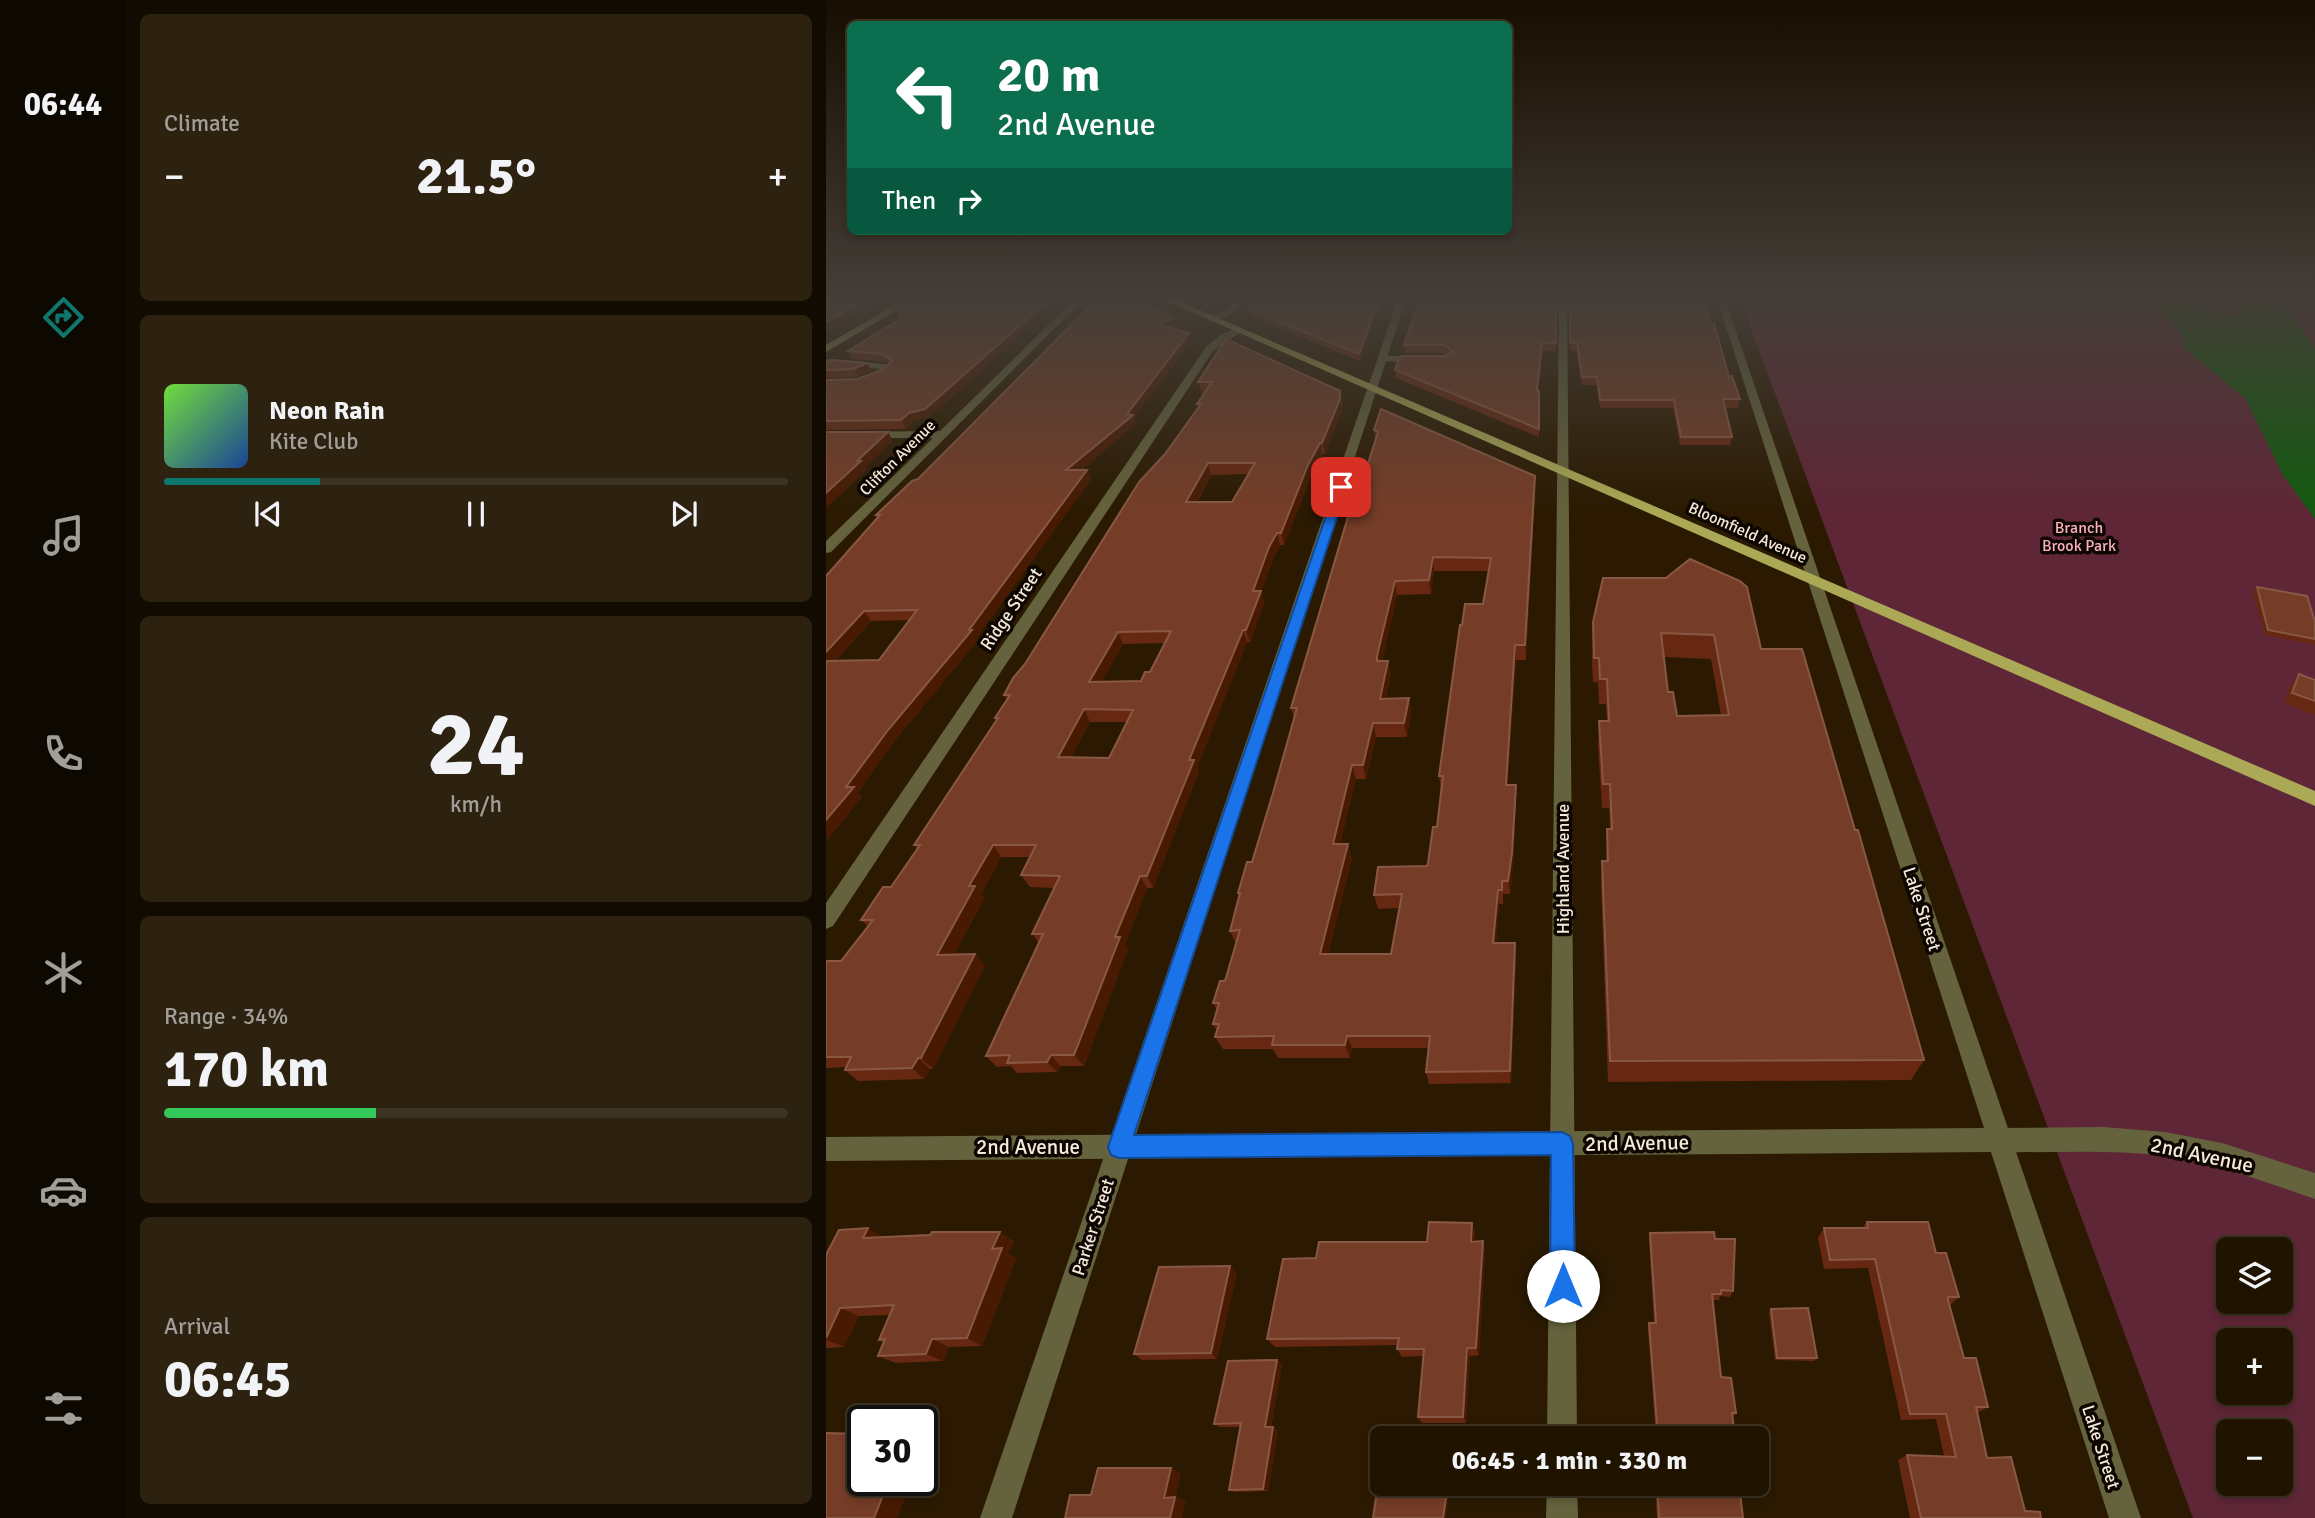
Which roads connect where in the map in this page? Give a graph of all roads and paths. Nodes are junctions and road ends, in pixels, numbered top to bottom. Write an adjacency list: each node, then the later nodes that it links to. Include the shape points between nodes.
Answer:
1 (887, 370): 8 (lane)
2 (1008, 370): 10 (street, Clifton Avenue)
3 (1195, 370): 16 (street, Ridge Street)
4 (1326, 370): 9 (main road, Bloomfield Avenue)
5 (1379, 370): 9 (street, Parker Street)
6 (1563, 370): 12 (street, Highland Avenue)
7 (1744, 370): 14 (street, Lake Street)
8 (868, 382)
9 (1372, 390): 12 (main road, Bloomfield Avenue); 19 (street, Parker Street)
10 (942, 434): 11 (street); 13 (street, Clifton Avenue)
11 (826, 435)
12 (1564, 473): 14 (main road, Bloomfield Avenue); 18 (street, Highland Avenue)
13 (826, 549)
14 (1814, 582): 15 (main road, Bloomfield Avenue); 17 (street, Lake Street)
15 (2315, 799)
16 (826, 919)
17 (1999, 1140): 18 (street, 2nd Avenue); 21 (street, 2nd Avenue, via 2166,1144 2233,1159); 26 (street, Lake Street)
18 (1562, 1144): 19 (street, 2nd Avenue); 22 (street, Highland Avenue)
19 (1119, 1147): 20 (street, 2nd Avenue); 24 (street, Parker Street)
20 (826, 1149)
21 (2315, 1186)
22 (1563, 1426)
23 (1562, 1496): 25 (street)
24 (996, 1518)
25 (1562, 1518)
26 (2125, 1518)

